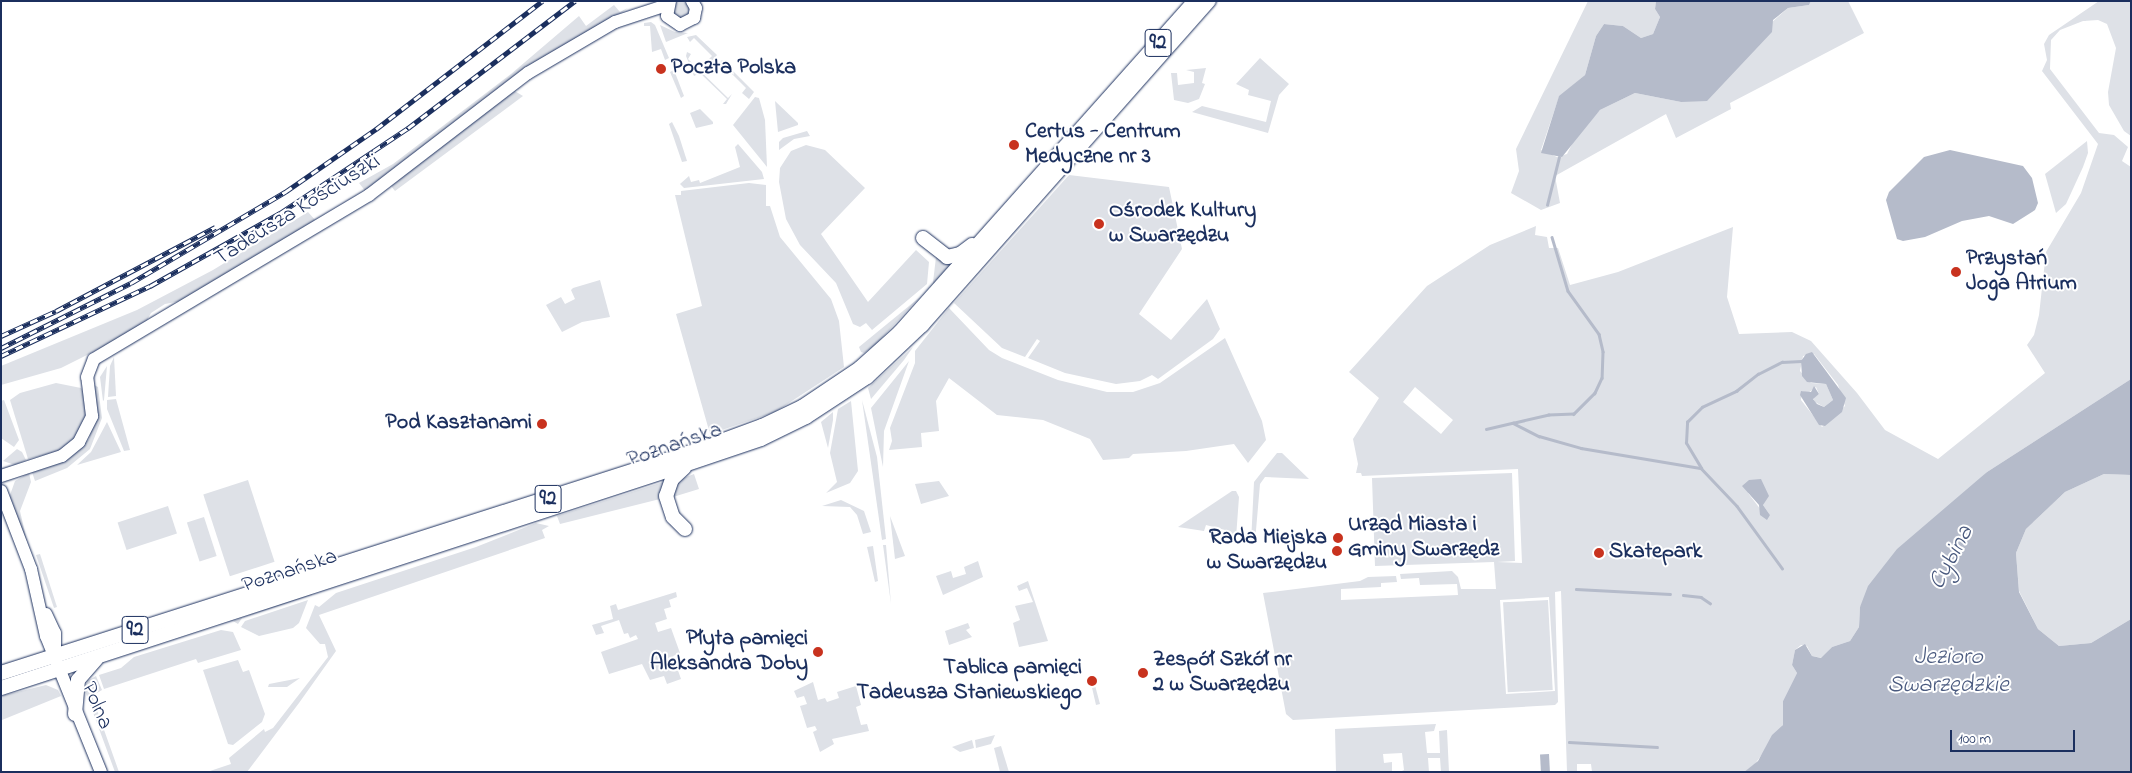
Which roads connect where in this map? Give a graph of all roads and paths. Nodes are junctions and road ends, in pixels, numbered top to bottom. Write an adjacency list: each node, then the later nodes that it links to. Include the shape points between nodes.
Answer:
1 (1195, 1): 5 (main road, Poznańska / 92)
2 (1209, 1): 7 (main road, Poznańska / 92, via 934,312)
3 (696, 4): 4 (street, via 694,18 687,24 677,25)
4 (668, 8): 10 (street, Tadeusza Kościuszki, via 639,14 603,28 520,78 369,195 96,358 89,365 87,377 92,416 79,442 62,456)
5 (991, 232): 6 (main road, via 963,253 952,257 940,254); 7 (main road, Poznańska / 92)
6 (923, 238)
7 (875, 363): 8 (main road, Poznańska / 92)
8 (834, 393): 9 (main road, Poznańska / 92, via 761,439); 14 (main road, Poznańska / 92, via 694,451)
9 (690, 463): 12 (main road, via 666,489 672,517); 13 (main road, Poznańska / 92)
10 (1, 476)
11 (1, 491): 14 (street, Polna, via 26,554 41,605 55,633)
12 (685, 529)
13 (102, 654): 15 (main road, Poznańska / 92); 18 (main road, via 84,669 78,680)
14 (55, 655): 15 (street, Polna); 16 (main road, Poznańska / 92)
15 (60, 668): 17 (main road, Poznańska / 92); 18 (street, Polna)
16 (1, 673)
17 (1, 688)
18 (75, 714): 19 (street, Polna)
19 (100, 772)

